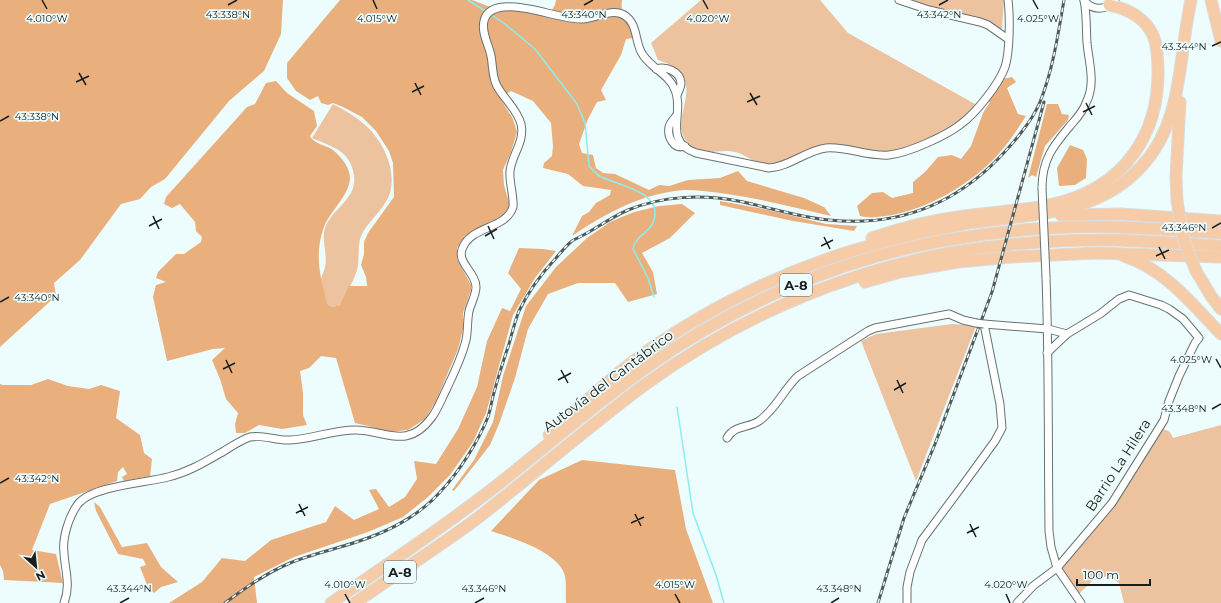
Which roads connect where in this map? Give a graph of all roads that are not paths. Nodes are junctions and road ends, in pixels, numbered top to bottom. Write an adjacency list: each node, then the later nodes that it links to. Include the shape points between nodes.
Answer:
1 (899, 0): 10 (street, via 980,22)
2 (1008, 0): 10 (street)
3 (1084, 0): 7 (street, via 1090,6); 9 (street)
4 (1191, 0): 8 (highway)
5 (1211, 0): 11 (highway)
6 (1112, 3): 7 (street); 23 (highway, via 1143,20 1152,34 1158,53 1157,91 1151,122 1136,152 1111,177 1088,192 1045,206 962,216 881,235 840,248 754,285)
7 (1098, 8): 9 (street)
8 (1189, 12): 12 (highway, via 1171,117 1146,162 1117,188 1093,200 1055,212); 18 (highway, bridge, via 1180,105 1177,201 1182,234 1191,259)
9 (1087, 22): 20 (street, bridge, via 1092,77 1089,98 1082,112 1056,142 1043,171)
10 (1008, 39): 29 (street, via 1007,58 1002,75 967,119 947,133 894,154 879,155 827,148 780,166 765,168 696,153 685,146 677,147 673,143 669,126 678,115 677,95 669,79 647,61 641,52 636,31 630,21 620,13 579,19 516,7 492,10 485,19 484,30 494,79 515,111 521,126 520,142 510,171 513,207 506,218 471,237 462,247 462,259 474,278 475,290 462,351 438,408 431,418 418,430 399,437 354,430 290,440 250,437 185,472 90,495 75,509 64,539 68,584)
11 (1221, 41)
12 (1016, 217): 13 (highway, via 1121,214); 23 (highway, via 928,231 816,263 727,303)
13 (1221, 221)
14 (1221, 233): 27 (highway, Autovía del Cantábrico / A-8, via 1110,227 1023,231 911,248 822,274 738,312 705,329 668,353)
15 (1221, 246): 25 (highway, Autovía del Cantábrico / A-8, via 1116,240 1056,241 1011,244 930,257 868,273 801,297 747,322)
16 (1097, 253): 17 (highway); 22 (highway, via 1122,256 1153,269 1182,292); 25 (highway, via 966,261 900,272 839,288 794,305 740,328)
17 (1221, 257)
18 (1221, 309)
19 (980, 323): 20 (street); 26 (street, via 949,314 868,331 798,376 766,415 754,424 733,431); 32 (street, via 1000,404 1002,428 922,540 910,572)
20 (1048, 329): 21 (street); 24 (street)
21 (1067, 334): 24 (street, Barrio La Hilera); 28 (street, Barrio La Hilera, via 1129,295 1169,309 1183,319 1199,338 1179,376 1164,420 1112,503)
22 (1221, 334)
23 (660, 343): 27 (highway, via 587,399 518,464)
24 (1048, 353): 28 (street, via 1049,531)
25 (692, 354): 31 (highway, Autovía del Cantábrico / A-8, via 654,378 468,525)
26 (727, 438)
27 (440, 528): 30 (highway, Autovía del Cantábrico / A-8)
28 (1057, 568): 33 (street, Barrio La Hilera, via 1033,586); 34 (street)
29 (64, 603)
30 (331, 603)
31 (355, 603)
32 (907, 603)
33 (1017, 603)
34 (1081, 603)

